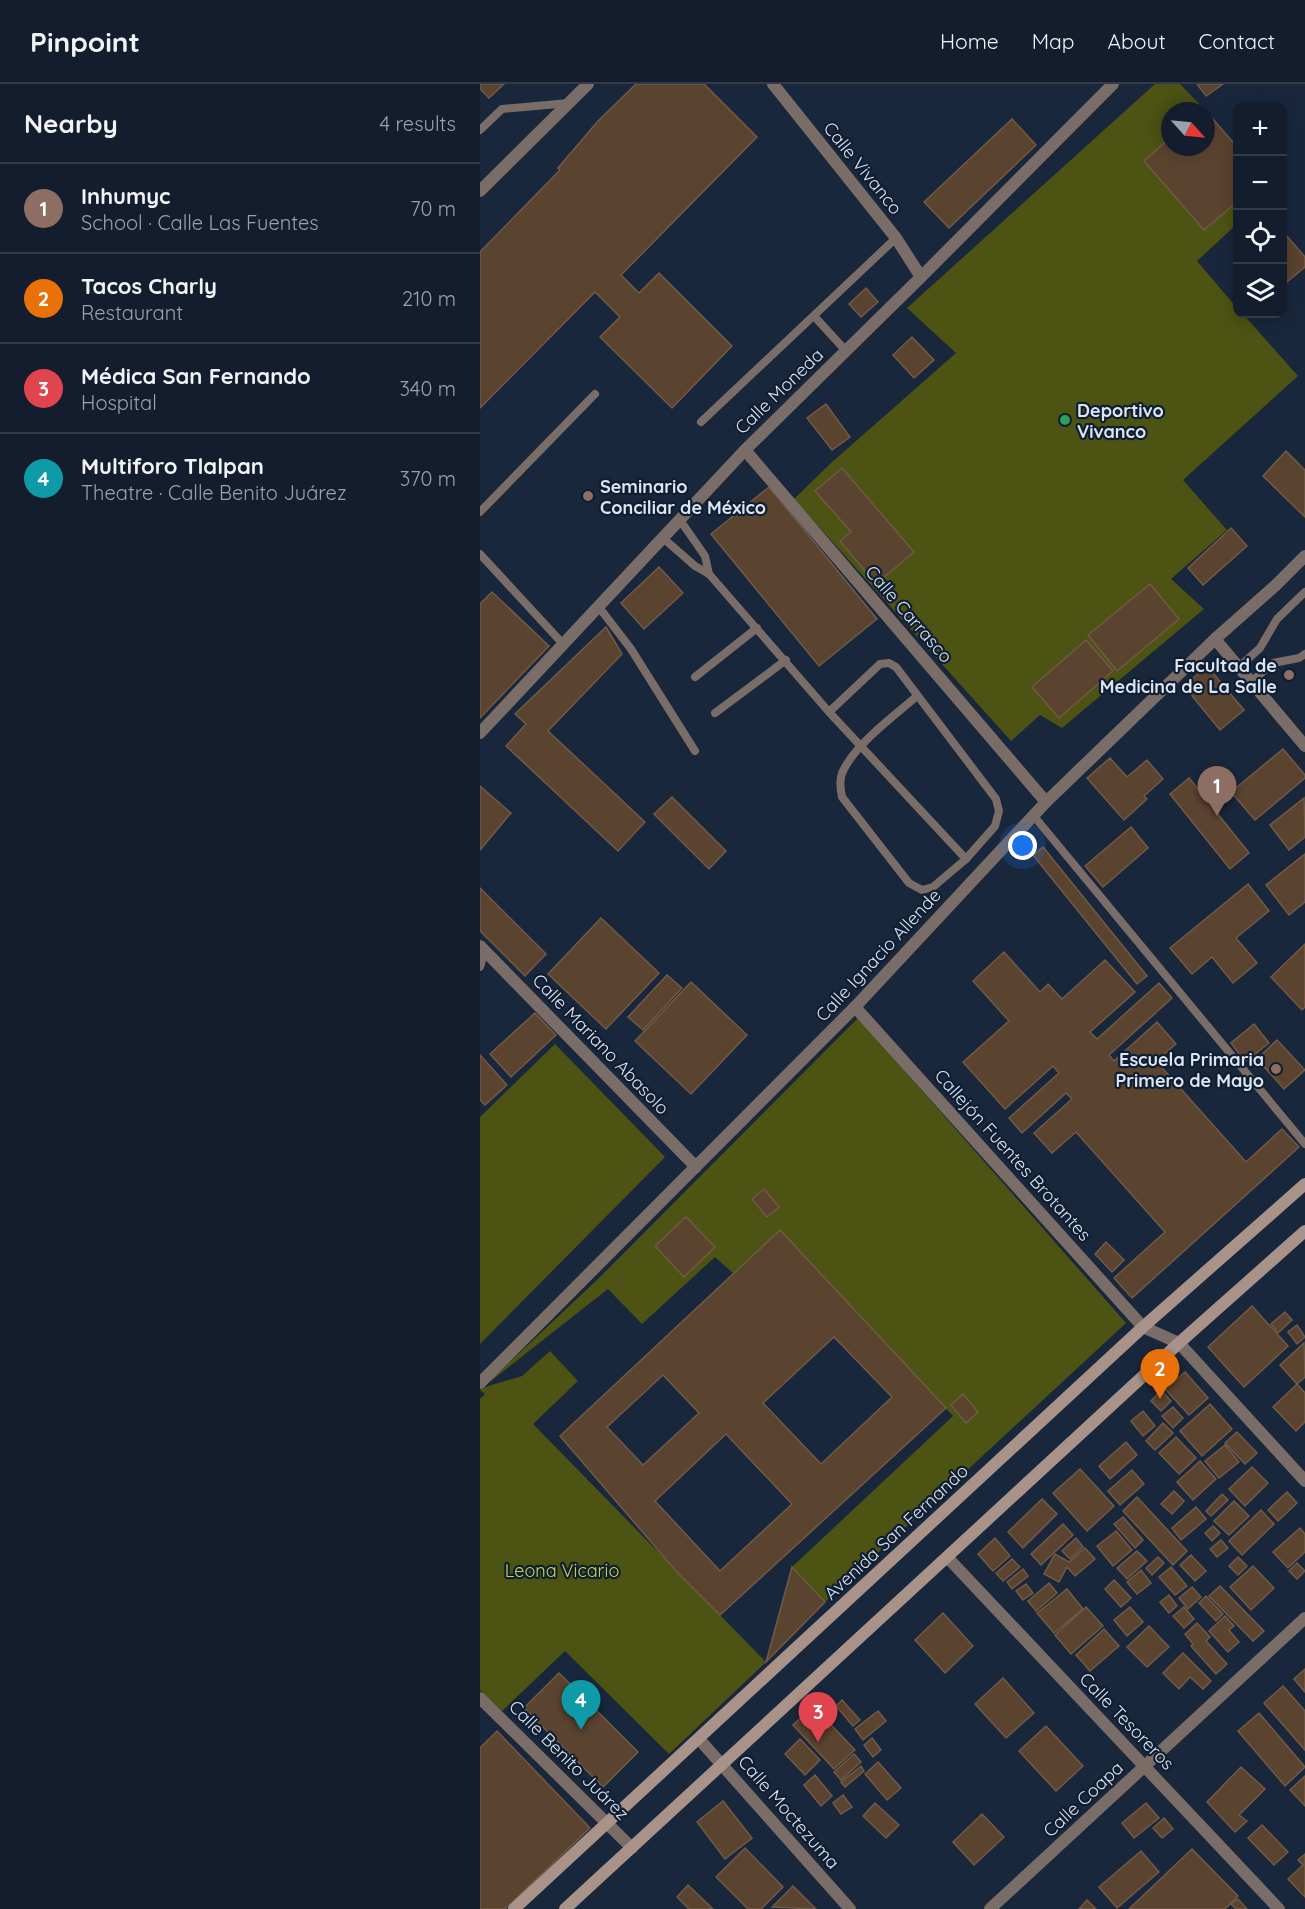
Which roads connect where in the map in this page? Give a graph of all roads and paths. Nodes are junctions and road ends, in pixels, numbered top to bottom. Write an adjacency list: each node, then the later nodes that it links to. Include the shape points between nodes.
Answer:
1 (588, 84): 4 (street)
2 (773, 84): 7 (street, Calle Vivanco)
3 (1113, 84): 8 (street, Calle Moneda)
4 (569, 103): 5 (lane, via 502,109); 6 (street)
5 (480, 130)
6 (480, 191)
7 (896, 238): 8 (street, Calle Vivanco); 9 (lane)
8 (921, 277): 10 (street, Calle Moneda)
9 (814, 316): 10 (lane); 12 (lane)
10 (846, 351): 13 (street, Calle Moneda)
11 (596, 394): 14 (lane)
12 (701, 422)
13 (745, 450): 15 (street, Calle Moneda); 37 (street, Calle Carrasco)
14 (480, 512)
15 (680, 520): 16 (street, Calle Moneda); 19 (lane, via 705,556)
16 (663, 538): 19 (lane); 21 (street, Calle Moneda)
17 (480, 554): 24 (lane)
18 (1305, 556): 23 (street, Calle Ignacio Allende)
19 (709, 574): 22 (lane)
20 (1305, 592): 27 (lane, via 1277,619 1260,648)
21 (598, 606): 24 (street, Calle Moneda); 36 (lane, via 631,649)
22 (758, 628): 26 (lane); 28 (lane)
23 (1215, 639): 27 (street); 37 (street, Calle Ignacio Allende)
24 (564, 645): 33 (street, Calle Moneda)
25 (1305, 654): 29 (lane, via 1273,663)
26 (786, 660): 31 (lane); 32 (lane)
27 (1239, 667): 29 (street)
28 (695, 677)
29 (1252, 681): 35 (street)
30 (917, 696): 31 (lane, via 896,667 880,664); 34 (lane); 39 (lane, via 996,799 999,811 995,826)
31 (830, 712): 34 (lane)
32 (715, 714)
33 (480, 733)
34 (861, 746): 39 (lane); 39 (lane, via 843,769 842,796 909,883 922,890 933,887)
35 (1305, 746)
36 (695, 751)
37 (1047, 802): 38 (street, Calle Ignacio Allende)
38 (1033, 815): 42 (street, Calle Ignacio Allende); 43 (lane)
39 (966, 859)
40 (482, 949): 41 (lane); 44 (street, Calle Mariano Abasolo)
41 (480, 967)
42 (855, 1007): 44 (street, Calle Ignacio Allende); 47 (street, Callejón Fuentes Brotantes)
43 (1305, 1144)
44 (696, 1167): 49 (street, Calle Ignacio Allende)
45 (1303, 1191): 47 (main road, Avenida San Fernando)
46 (1305, 1231): 48 (main road)
47 (1143, 1327): 48 (street); 54 (main road, Avenida San Fernando)
48 (1179, 1343): 50 (street); 51 (main road)
49 (480, 1383)
50 (1305, 1481)
51 (948, 1558): 55 (main road); 56 (street, Calle Tesoreros)
52 (1305, 1618): 56 (street, Calle Coapa)
53 (480, 1698): 57 (street, Calle Benito Juárez)
54 (699, 1739): 55 (street, Calle Moctezuma); 57 (main road, Avenida San Fernando)
55 (724, 1765): 58 (main road); 61 (street, Calle Moctezuma)
56 (1145, 1766): 62 (street, Calle Coapa); 63 (street, Calle Tesoreros)
57 (608, 1823): 58 (street, Calle Benito Juárez); 59 (main road, Avenida San Fernando)
58 (632, 1848): 60 (main road)
59 (514, 1909)
60 (566, 1909)
61 (850, 1909)
62 (990, 1909)
63 (1279, 1909)

